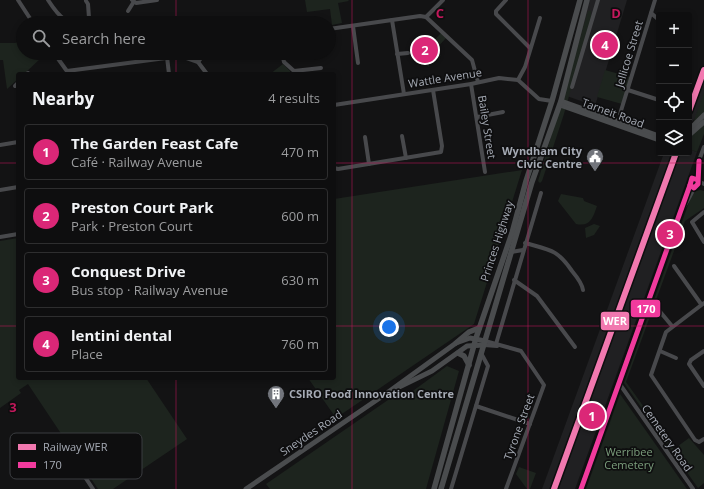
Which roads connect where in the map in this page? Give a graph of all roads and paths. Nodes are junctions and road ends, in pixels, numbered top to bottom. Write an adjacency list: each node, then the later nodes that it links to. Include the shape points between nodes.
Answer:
1 (18, 0): 15 (street)
2 (48, 0): 16 (street)
3 (157, 0): 9 (street)
4 (443, 0): 18 (street)
5 (506, 0): 24 (street, via 496,14)
6 (598, 0): 12 (street)
7 (655, 0): 14 (street, Jellicoe Street)
8 (86, 1): 17 (street)
9 (133, 1): 13 (street)
10 (580, 1): 11 (highway); 47 (highway, Princes Highway)
11 (586, 2): 12 (street); 48 (highway, Princes Highway)
12 (596, 6): 42 (street)
13 (128, 11)
14 (651, 13): 19 (street); 44 (street, Jellicoe Street)
15 (28, 16)
16 (58, 16)
17 (89, 16)
18 (426, 17): 21 (street); 40 (street, via 472,60)
19 (656, 17)
20 (540, 18): 24 (street)
21 (392, 20): 22 (street); 26 (street)
22 (353, 26): 23 (street); 33 (street)
23 (336, 28)
24 (530, 48): 39 (street)
25 (408, 53): 26 (street)
26 (398, 54): 45 (street)
27 (59, 60): 35 (street)
28 (154, 60): 36 (street)
29 (167, 60): 37 (street)
30 (192, 60): 32 (street)
31 (284, 60): 34 (street, via 294,71)
32 (198, 62): 38 (street)
33 (358, 63)
34 (321, 68)
35 (67, 72)
36 (75, 72)
37 (169, 72)
38 (206, 72)
39 (518, 80): 40 (street, Wattle Avenue, via 499,78); 47 (street, via 539,99)
40 (478, 82): 41 (street, Wattle Avenue)
41 (471, 84): 43 (street, Wattle Avenue); 53 (street, Bailey Street)
42 (572, 87)
43 (433, 90): 45 (street, Wattle Avenue); 64 (street, via 441,152)
44 (628, 90): 46 (street); 51 (street, Jellicoe Street)
45 (404, 94): 49 (street, Wattle Avenue)
46 (656, 99)
47 (552, 101): 48 (highway); 70 (highway, Princes Highway)
48 (560, 102): 59 (main road, Tarneit Road); 72 (highway, Princes Highway)
49 (336, 105)
50 (503, 112): 53 (street)
51 (620, 114)
52 (704, 115): 55 (main road)
53 (477, 117): 68 (street, Bailey Street)
54 (704, 122): 55 (main road)
55 (697, 127): 56 (main road); 57 (main road)
56 (692, 129)
57 (692, 132)
58 (402, 136): 64 (street)
59 (655, 136)
60 (365, 137): 66 (street)
61 (16, 142): 62 (street)
62 (0, 145)
63 (704, 147): 65 (street)
64 (406, 158): 66 (street)
65 (699, 161): 69 (street); 71 (street)
66 (369, 164): 67 (street)
67 (336, 168)
68 (485, 172)
69 (691, 179): 71 (street, via 695,178); 74 (street)
70 (526, 181): 72 (highway); 87 (highway, Princes Highway)
71 (698, 181): 73 (street); 76 (street)
72 (532, 182): 84 (highway, Princes Highway)
73 (704, 184)
74 (690, 185): 76 (street); 80 (street)
75 (16, 187): 78 (street)
76 (696, 187): 77 (street); 80 (street)
77 (704, 188)
78 (0, 190)
79 (540, 193): 85 (street)
80 (682, 211): 109 (street)
81 (704, 212): 86 (street, via 692,222)
82 (16, 234): 83 (street)
83 (0, 237)
84 (516, 238): 85 (street, Princes Highway); 87 (highway); 89 (highway, Princes Highway)
85 (526, 242): 88 (street); 92 (street, Princes Highway, via 561,256)
86 (704, 242)
87 (508, 244): 96 (highway, Princes Highway)
88 (523, 250): 89 (street, Princes Highway); 91 (street)
89 (511, 252): 99 (highway, Princes Highway)
90 (674, 266): 93 (street)
91 (514, 280): 101 (street, via 498,334); 102 (street, via 537,296)
92 (583, 290)
93 (703, 303): 95 (street)
94 (658, 308): 95 (street)
95 (672, 326): 104 (street, via 666,332)
96 (479, 328): 97 (highway, Princes Highway); 98 (highway, via 469,332)
97 (476, 338): 98 (main road, Sneydes Road); 99 (main road); 100 (highway, Princes Highway)
98 (456, 343): 111 (main road, Sneydes Road)
99 (484, 343): 100 (main road, Sneydes Road); 101 (street, Tyrone Street); 106 (highway, Princes Highway)
100 (474, 345): 105 (main road, Sneydes Road, via 467,346); 108 (highway, Princes Highway)
101 (498, 345): 113 (street, Tyrone Street, via 522,352 544,385)
102 (575, 346)
103 (704, 350): 110 (street, via 689,364)
104 (660, 351): 107 (street); 114 (street, via 656,357 652,378 695,440 698,442)
105 (458, 353): 108 (highway, via 464,356); 111 (main road, Sneydes Road, via 432,371)
106 (481, 353): 112 (street, via 488,363); 119 (highway, Princes Highway)
107 (676, 358)
108 (469, 365): 118 (highway, Princes Highway)
109 (618, 385): 122 (street); 123 (street, Cemetery Road)
110 (704, 386)
111 (387, 393): 117 (main road, Sneydes Road)
112 (476, 406): 113 (street); 120 (street)
113 (530, 424): 121 (street, Tyrone Street)
114 (704, 439)
115 (86, 479): 116 (street)
116 (93, 489)
117 (246, 489)
118 (434, 489)
119 (441, 489)
120 (451, 489)
121 (506, 489)
122 (581, 489)
123 (693, 489)

